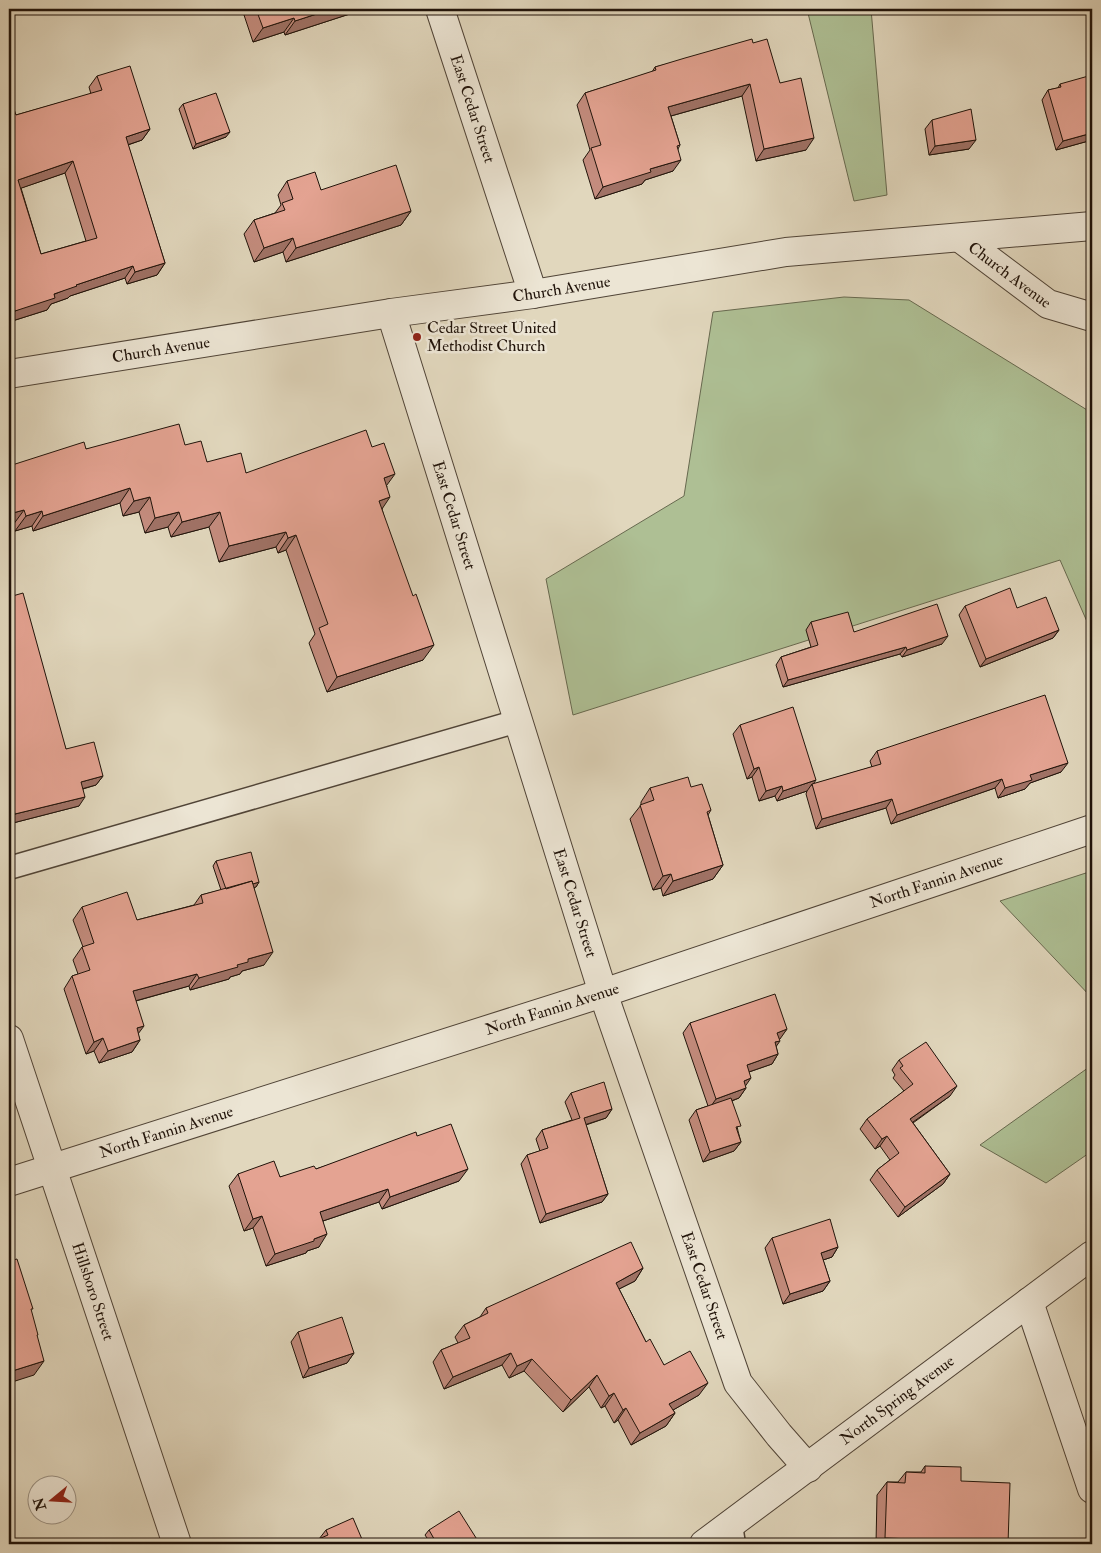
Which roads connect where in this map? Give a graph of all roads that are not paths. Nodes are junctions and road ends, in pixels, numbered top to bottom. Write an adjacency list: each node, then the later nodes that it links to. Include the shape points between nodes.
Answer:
1 (440, 9): 4 (street, East Cedar Street)
2 (1092, 226): 3 (street)
3 (960, 238): 4 (street, Church Avenue, via 786,252); 6 (street, Church Avenue, via 1048,304)
4 (533, 294): 5 (street, Church Avenue)
5 (390, 314): 7 (street, Church Avenue); 8 (street, East Cedar Street)
6 (1092, 317)
7 (9, 374)
8 (518, 721): 10 (lane); 11 (street, East Cedar Street)
9 (1092, 829): 11 (street, North Fannin Avenue)
10 (9, 868)
11 (603, 993): 13 (street, North Fannin Avenue); 17 (street, East Cedar Street, via 738,1383)
12 (9, 1039): 13 (street, Hillsboro Street)
13 (51, 1168): 14 (street, North Fannin Avenue); 20 (street, Hillsboro Street)
14 (9, 1182)
15 (1092, 1256): 16 (street, North Spring Avenue)
16 (1029, 1302): 17 (street, North Spring Avenue); 18 (street)
17 (808, 1468): 19 (street, North Spring Avenue)
18 (1092, 1489)
19 (733, 1535): 21 (street, North Spring Avenue)
20 (177, 1544)
21 (704, 1544)

